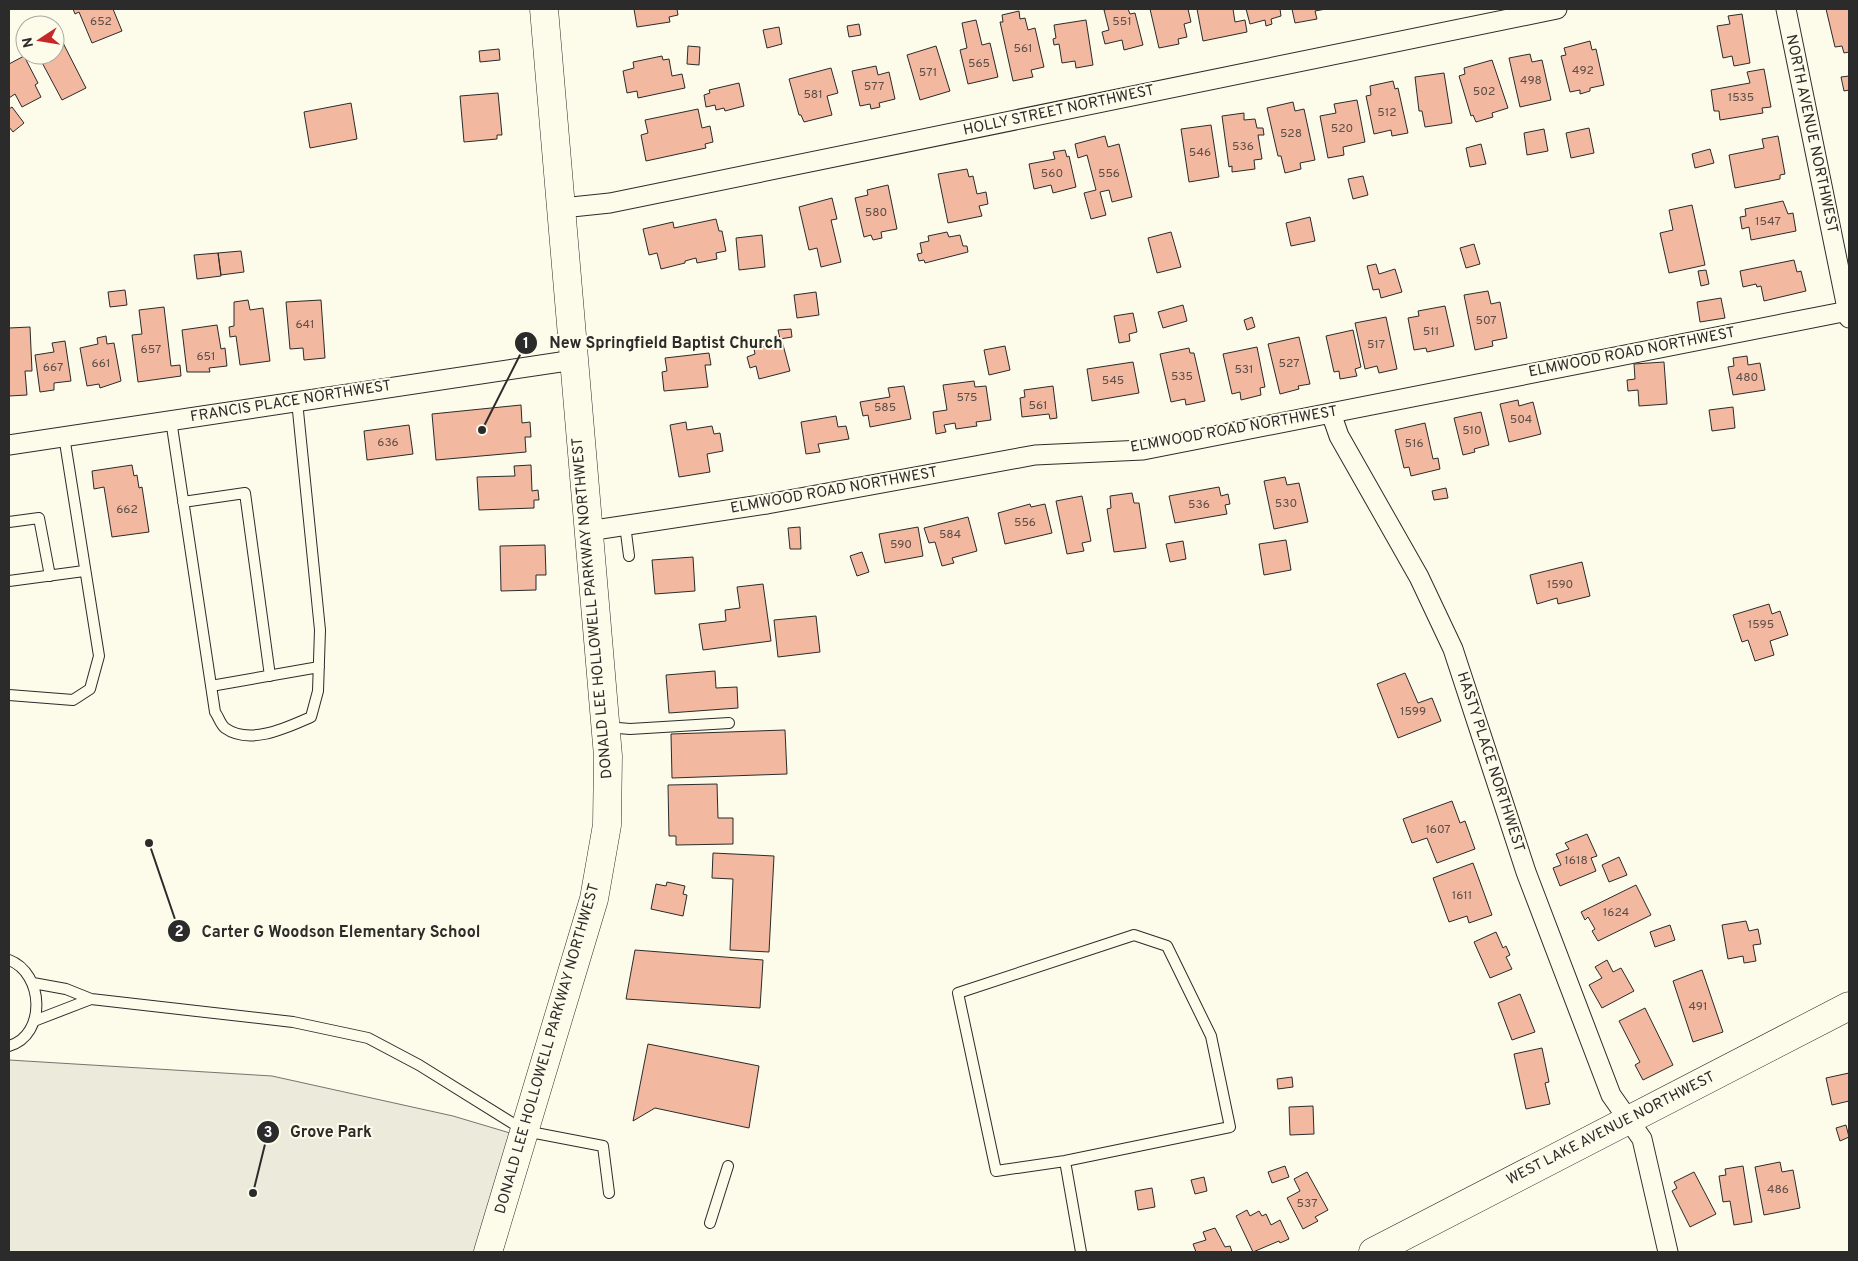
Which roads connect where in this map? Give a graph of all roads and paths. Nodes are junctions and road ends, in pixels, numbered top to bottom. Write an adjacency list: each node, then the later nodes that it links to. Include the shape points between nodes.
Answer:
1 (544, 9): 4 (main road, DONALD LEE HOLLOWELL PARKWAY NORTHWEST)
2 (1557, 9): 4 (street, HOLLY STREET NORTHWEST, via 610,203)
3 (1786, 9): 5 (street, NORTH AVENUE NORTHWEST)
4 (562, 208): 6 (main road, DONALD LEE HOLLOWELL PARKWAY NORTHWEST)
5 (1848, 314): 8 (street, ELMWOOD ROAD NORTHWEST)
6 (574, 360): 7 (street, FRANCIS PLACE NORTHWEST); 15 (main road, DONALD LEE HOLLOWELL PARKWAY NORTHWEST)
7 (297, 401): 9 (street, FRANCIS PLACE NORTHWEST); 20 (lane, via 320,630)
8 (1331, 413): 14 (street, ELMWOOD ROAD NORTHWEST, via 1143,450 1034,455 767,504); 32 (street, HASTY PLACE NORTHWEST, via 1339,436 1419,577 1453,649 1526,872 1611,1095)
9 (171, 420): 10 (street, FRANCIS PLACE NORTHWEST); 12 (lane)
10 (64, 436): 11 (street, FRANCIS PLACE NORTHWEST); 17 (lane)
11 (9, 444)
12 (183, 502): 21 (lane, via 246,493); 22 (lane)
13 (9, 522): 18 (lane, via 39,518)
14 (625, 526): 15 (street, ELMWOOD ROAD NORTHWEST); 16 (lane)
15 (588, 531): 25 (main road, DONALD LEE HOLLOWELL PARKWAY NORTHWEST)
16 (629, 556)
17 (84, 571): 18 (lane); 23 (lane, via 99,656 90,689 73,700)
18 (50, 576): 19 (lane)
19 (9, 582)
20 (319, 667): 21 (lane); 22 (lane, via 318,691 311,717 273,733 242,735 225,728 215,712)
21 (270, 676): 22 (lane)
22 (211, 686)
23 (9, 695)
24 (729, 723): 25 (lane, via 630,729)
25 (605, 727): 33 (main road, DONALD LEE HOLLOWELL PARKWAY NORTHWEST, via 607,826 594,898)
26 (9, 960): 27 (lane, via 23,968)
27 (33, 983): 28 (lane, via 66,989); 30 (lane)
28 (91, 999): 30 (lane); 33 (lane, via 293,1022 368,1038 419,1065)
29 (1849, 1006): 32 (main road, WEST LAKE AVENUE NORTHWEST)
30 (34, 1021): 31 (lane, via 26,1036)
31 (9, 1046)
32 (1629, 1120): 40 (main road, WEST LAKE AVENUE NORTHWEST); 41 (street, HASTY PLACE NORTHWEST, via 1642,1139)
33 (525, 1131): 36 (lane, via 603,1146); 38 (main road, DONALD LEE HOLLOWELL PARKWAY NORTHWEST)
34 (1065, 1161): 34 (lane, via 1230,1127 1211,1036 1168,946 1134,935 958,993 996,1171); 39 (lane)
35 (728, 1166): 37 (lane)
36 (609, 1193)
37 (710, 1223)
38 (488, 1252)
39 (1081, 1252)
40 (1373, 1252)
41 (1668, 1252)

